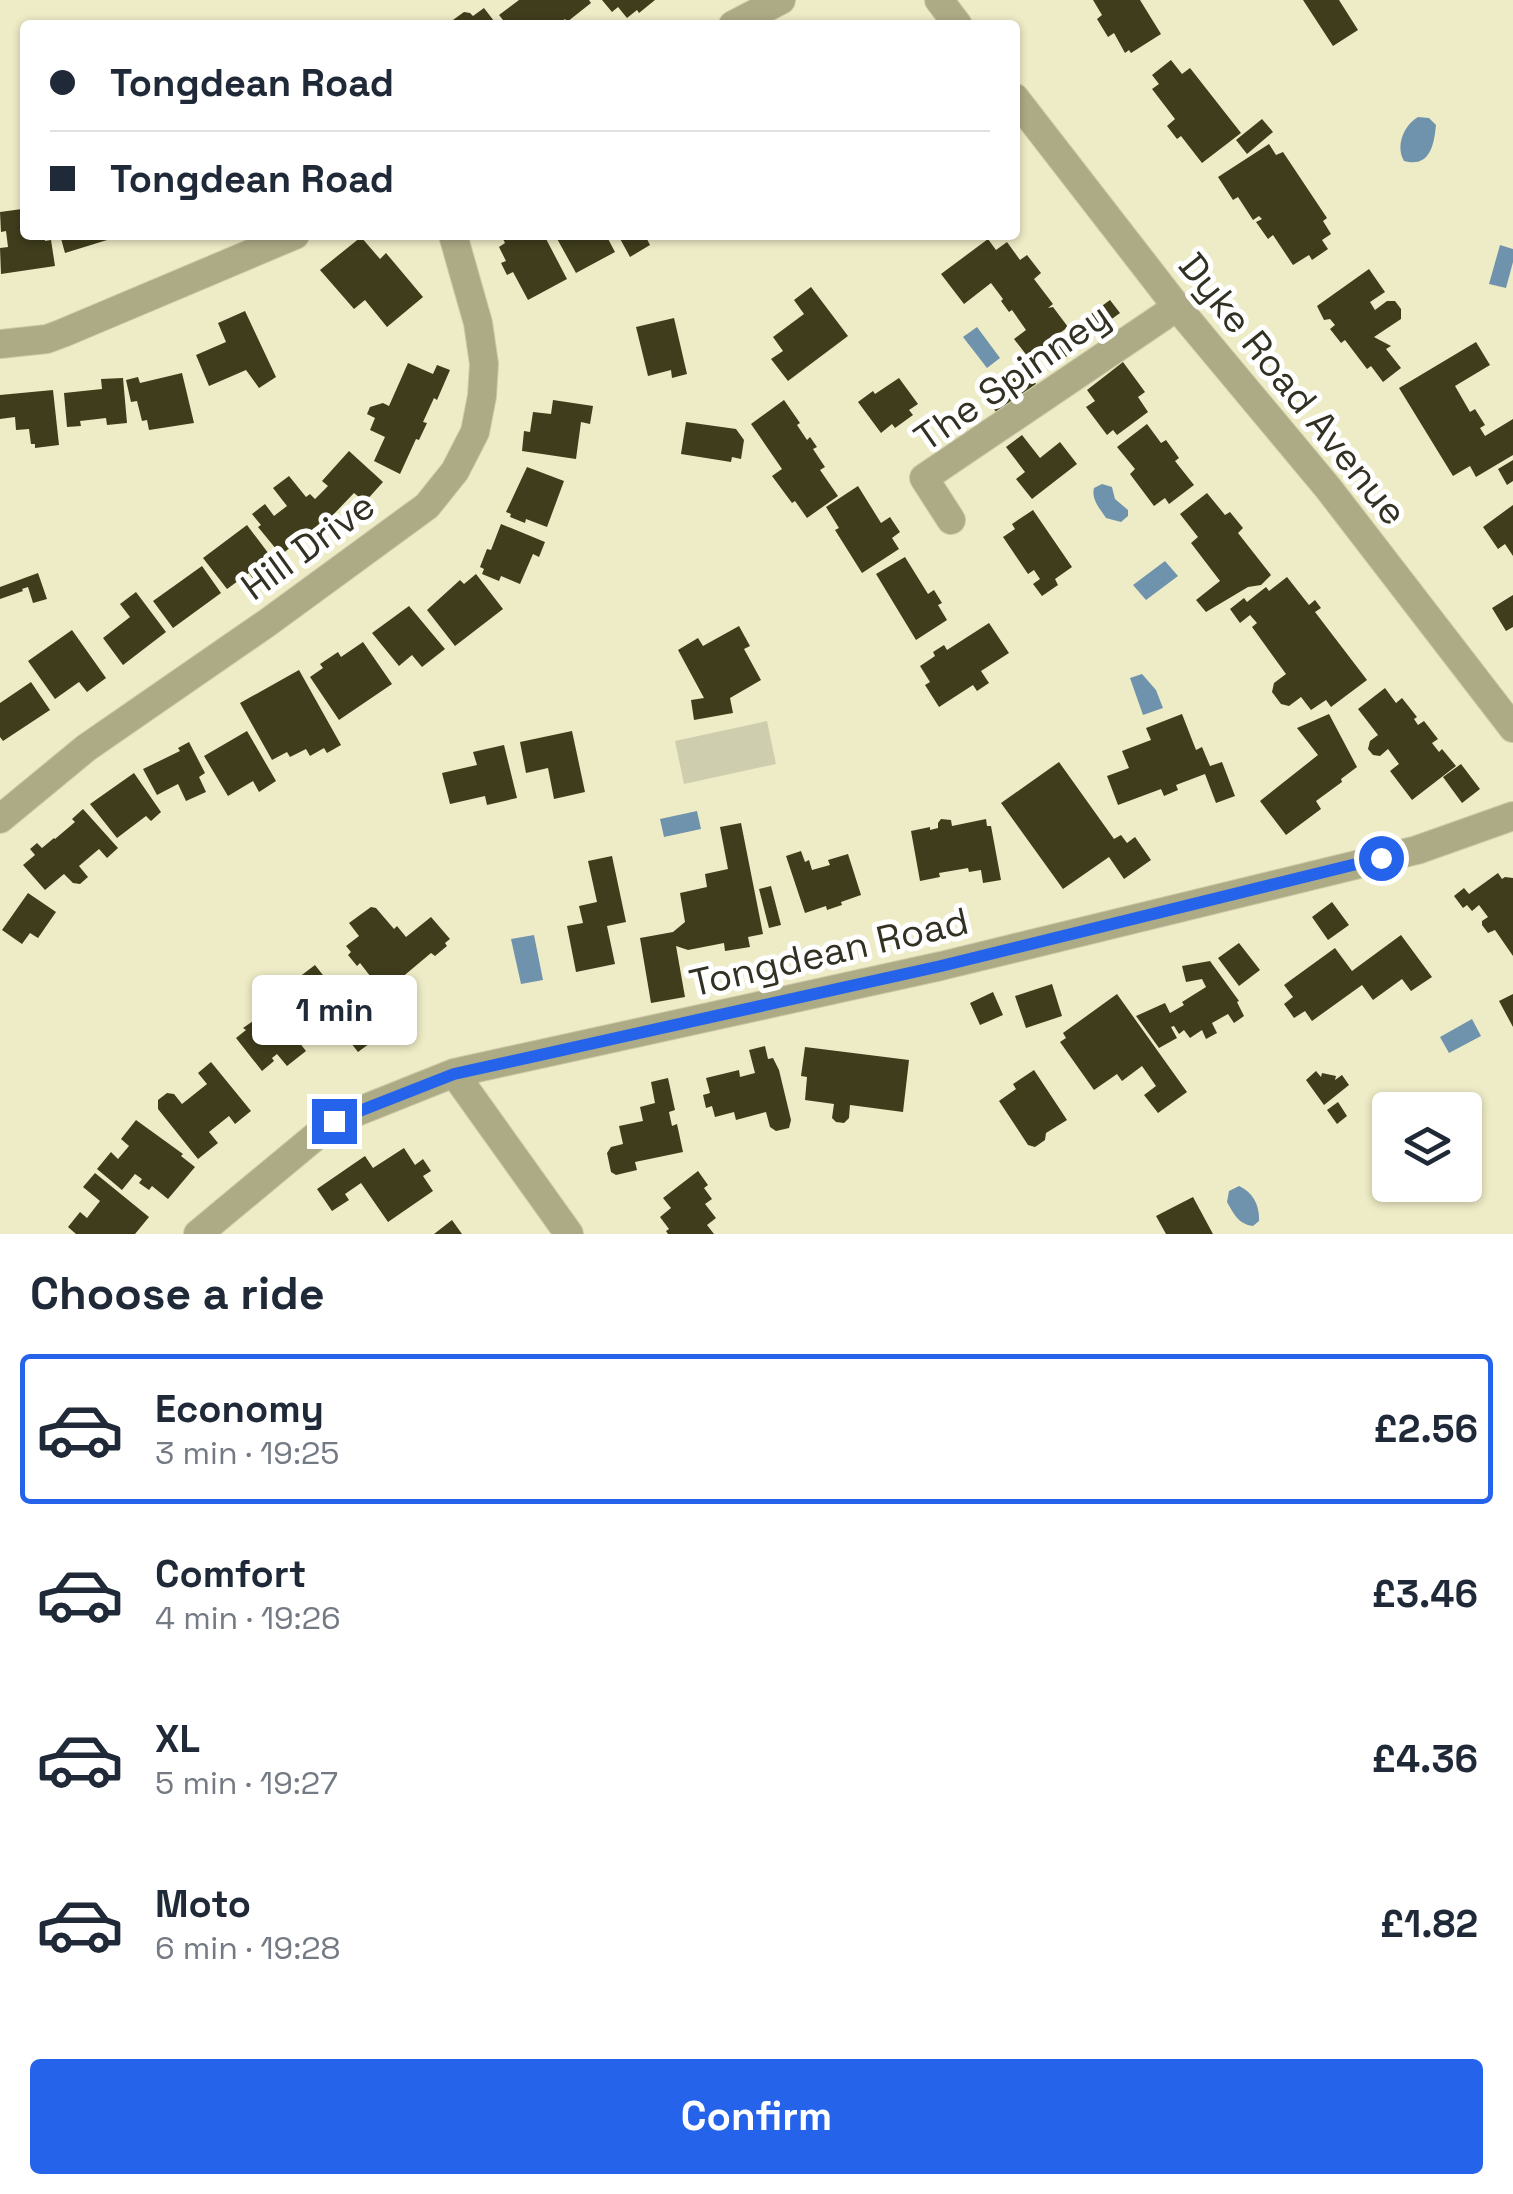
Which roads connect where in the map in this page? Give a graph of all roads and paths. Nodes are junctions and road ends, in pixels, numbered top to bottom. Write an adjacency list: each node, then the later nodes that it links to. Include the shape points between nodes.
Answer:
1 (781, 0): 3 (street)
2 (939, 0): 4 (street)
3 (743, 20)
4 (954, 20)
5 (1020, 104): 8 (street, Dyke Road Avenue)
6 (283, 240): 9 (street, via 93,322)
7 (454, 240): 13 (street, Hill Drive, via 478,322 482,396 474,432 428,506 86,748)
8 (1177, 307): 10 (street, The Spinney, via 924,478); 11 (street, Dyke Road Avenue, via 1328,488)
9 (0, 344)
10 (951, 520)
11 (1513, 728)
12 (1513, 816): 14 (street, Tongdean Road, via 1417,850 941,966)
13 (0, 819)
14 (454, 1074): 15 (street, Tongdean Road, via 334,1121); 16 (street)
15 (198, 1234)
16 (569, 1234)

